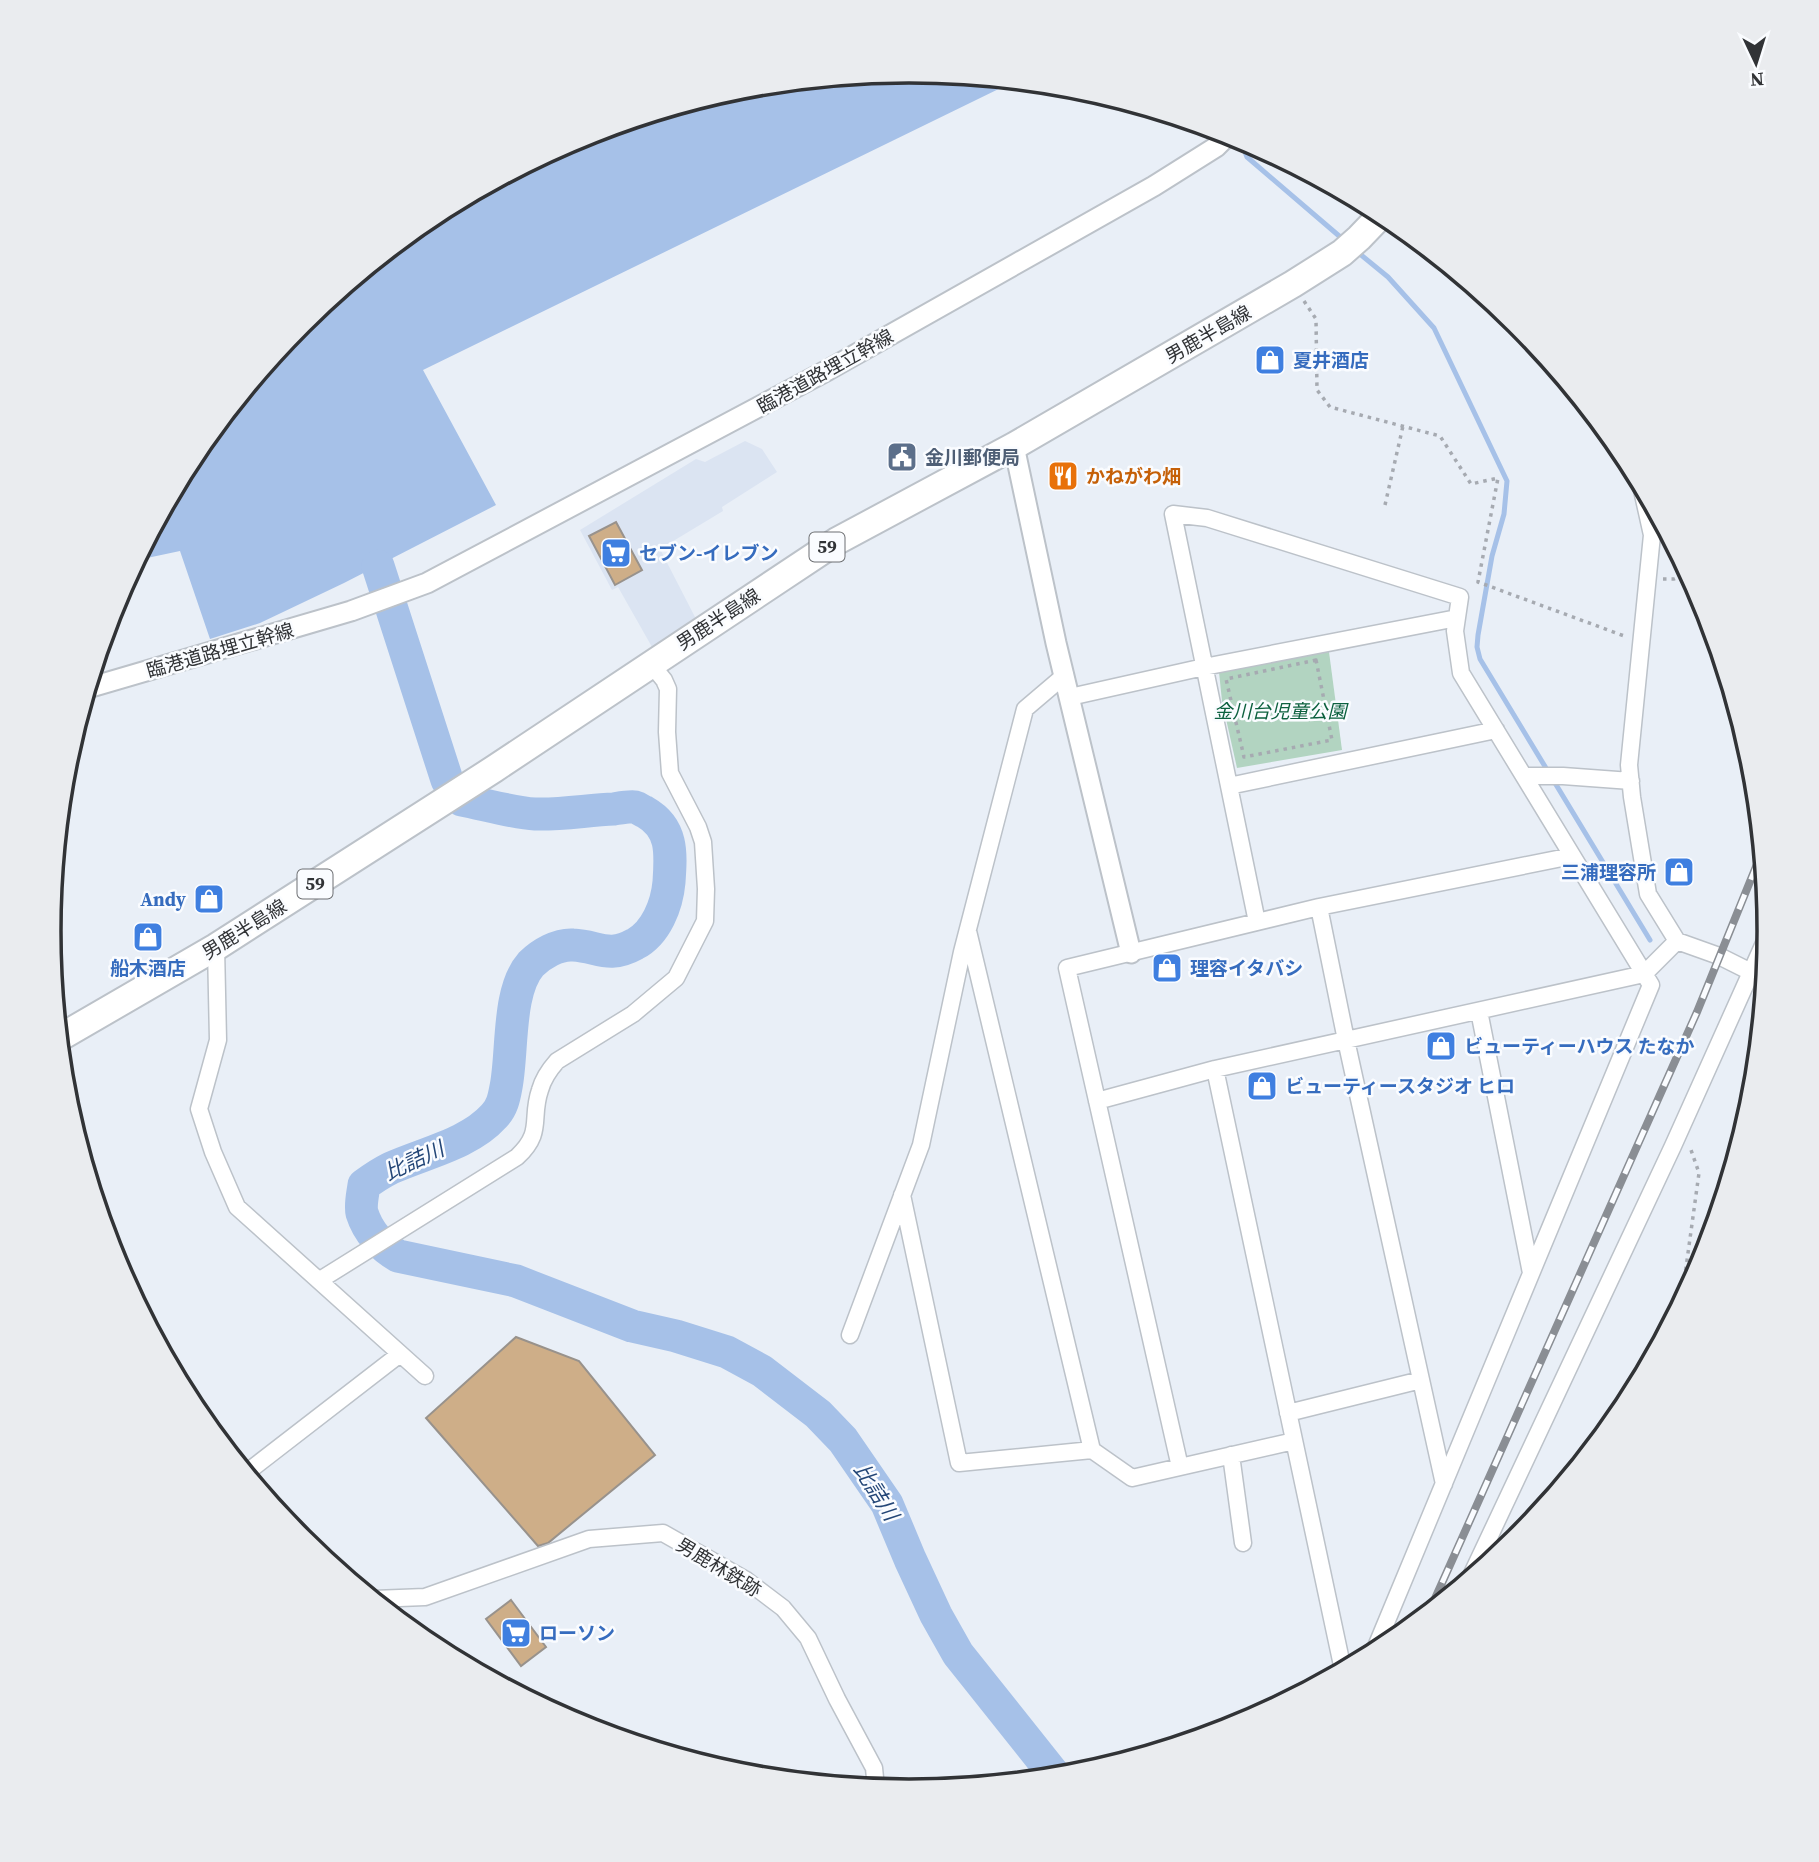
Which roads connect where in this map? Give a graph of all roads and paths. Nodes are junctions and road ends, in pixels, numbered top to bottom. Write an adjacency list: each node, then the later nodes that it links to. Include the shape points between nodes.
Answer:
1 (1220, 142): 15 (street, 臨港道路埋立幹線, via 1154,186 828,370 427,583 351,611)
2 (1374, 222): 3 (main road, 男鹿半島線 / 59, via 1351,246)
3 (1293, 284): 4 (path, via 1316,319 1317,390 1330,407); 5 (main road, 男鹿半島線 / 59)
4 (1403, 426): 6 (path); 11 (path, via 1440,436 1471,484 1498,478 1478,582)
5 (1014, 446): 12 (main road, 男鹿半島線 / 59, via 836,541); 14 (street)
6 (1385, 506)
7 (1646, 511): 9 (street, via 1651,535)
8 (1679, 576): 9 (path)
9 (1647, 579): 11 (street)
10 (1457, 618): 13 (street); 13 (street, via 1460,597 1207,518 1173,514); 17 (street, via 1461,673)
11 (1641, 642): 20 (street)
12 (650, 664): 27 (main road, 男鹿半島線 / 59); 41 (street, via 668,689 670,773 703,842 705,921 676,978 633,1014 557,1061 539,1091 533,1136 517,1157)
13 (1204, 667): 16 (street); 21 (street)
14 (1065, 675): 16 (street); 25 (street, via 1025,709)
15 (98, 685)
16 (1070, 697): 28 (street)
17 (1496, 730): 19 (street); 21 (street)
18 (1332, 740): 18 (path, via 1244,757 1226,679 1317,660)
19 (1524, 776): 20 (street); 22 (street)
20 (1630, 781): 26 (street, via 1648,894)
21 (1229, 786): 24 (street)
22 (1572, 856): 23 (street); 31 (street)
23 (1319, 907): 24 (street); 34 (street)
24 (1257, 922): 28 (street)
25 (968, 931): 38 (street, via 921,1145); 48 (street)
26 (1677, 941): 29 (street, via 1720,957); 31 (street)
27 (216, 947): 33 (main road, 男鹿半島線 / 59); 41 (street, via 218,1041 199,1109 204,1126 237,1207)
28 (1131, 953): 36 (street, via 1067,968)
29 (1757, 963)
30 (1757, 966): 37 (street)
31 (1644, 974): 32 (street); 39 (street, via 1651,985)
32 (1479, 1011): 34 (street); 39 (street)
33 (68, 1033)
34 (1346, 1040): 35 (street); 45 (street)
35 (1215, 1069): 36 (street); 46 (street)
36 (1097, 1101): 51 (street)
37 (1682, 1125): 40 (path, via 1699,1173); 54 (street)
38 (902, 1195): 42 (street); 48 (street, via 959,1463)
39 (1531, 1273): 52 (street)
40 (1685, 1273)
41 (320, 1280): 43 (street)
42 (850, 1335)
43 (400, 1354): 44 (street); 50 (street)
44 (425, 1376)
45 (1421, 1380): 46 (street); 52 (street)
46 (1288, 1413): 47 (street)
47 (1294, 1441): 49 (street); 57 (street)
48 (1092, 1450): 51 (street, via 1132,1478)
49 (1231, 1455): 51 (street); 53 (street)
50 (253, 1467)
51 (1180, 1467)
52 (1444, 1484): 56 (street)
53 (1243, 1543)
54 (1480, 1558)
55 (386, 1599): 58 (street, 男鹿林鉄跡, via 425,1597 589,1539 663,1533 746,1580 783,1608 808,1638)
56 (1380, 1636)
57 (1341, 1661)
58 (875, 1778)

